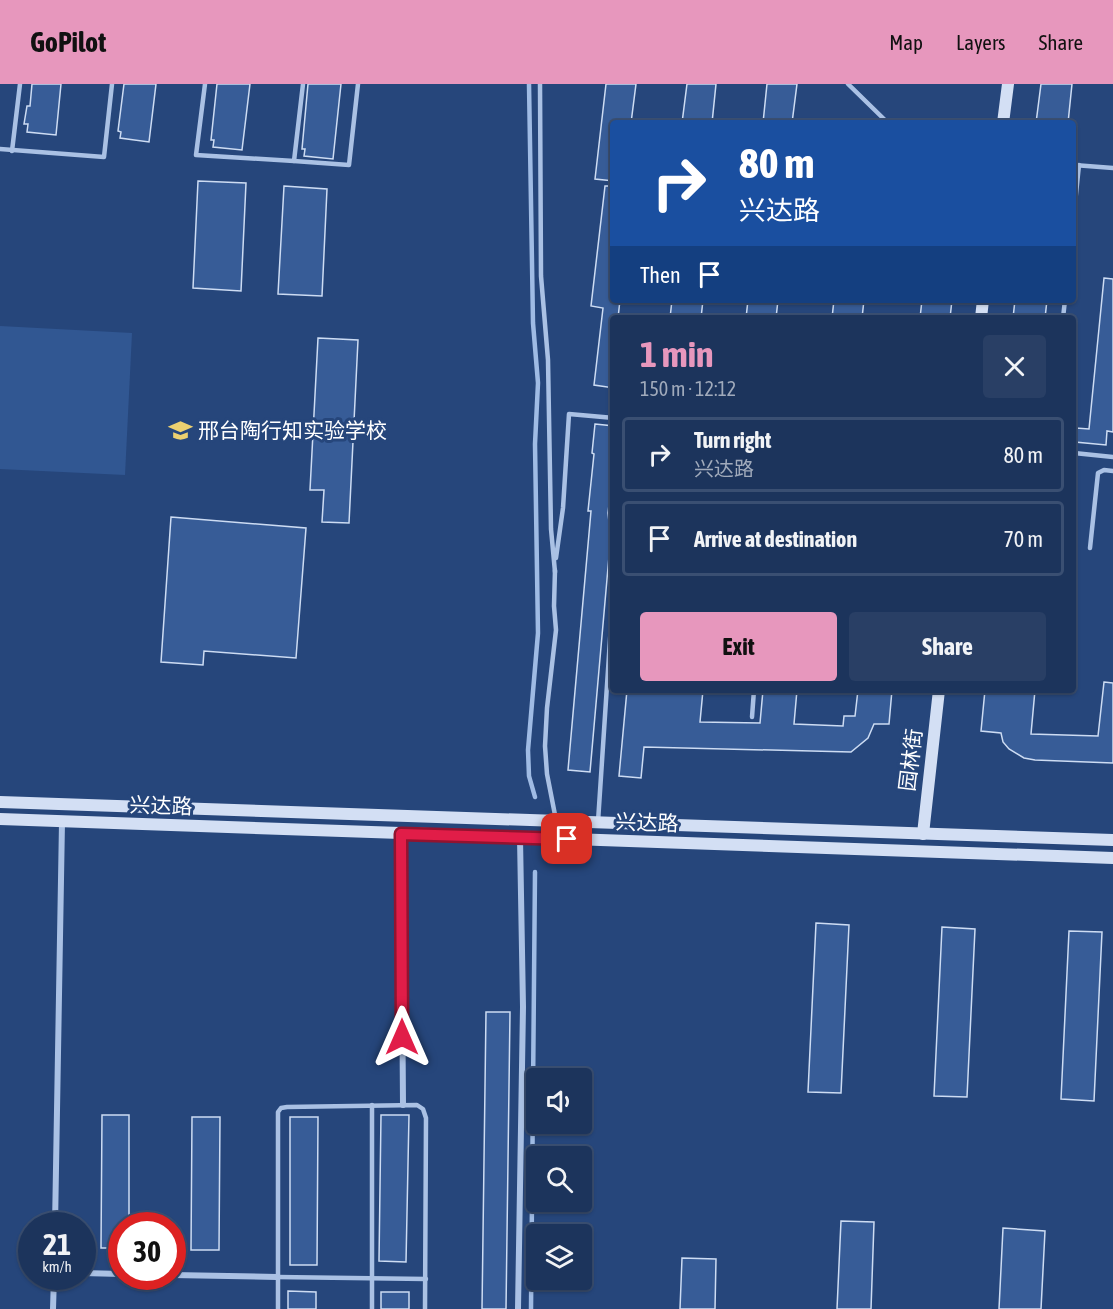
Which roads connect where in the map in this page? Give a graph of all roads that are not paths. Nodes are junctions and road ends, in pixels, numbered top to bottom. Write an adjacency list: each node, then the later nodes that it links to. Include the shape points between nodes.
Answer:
1 (20, 84): 12 (lane)
2 (112, 84): 12 (lane, via 104,157)
3 (205, 84): 13 (lane, via 196,155)
4 (303, 84): 13 (lane)
5 (358, 84): 13 (lane, via 349,165)
6 (540, 84): 22 (lane, via 541,276 548,360)
7 (848, 84): 9 (lane)
8 (1008, 84): 10 (main road)
9 (885, 120)
10 (1003, 120)
11 (0, 149): 12 (lane)
12 (12, 151)
13 (294, 161)
14 (1077, 165): 15 (lane); 16 (lane)
15 (1113, 168)
16 (1076, 181)
17 (610, 418): 22 (lane, via 569,414)
18 (1076, 453): 19 (lane)
19 (1113, 457)
20 (1113, 471): 21 (lane, via 1098,473)
21 (1090, 548)
22 (555, 572): 29 (lane, via 556,630 545,746)
23 (610, 640): 31 (lane)
24 (754, 693): 26 (lane)
25 (939, 693): 33 (main road, 园林街)
26 (752, 717)
27 (0, 802): 29 (main road, 兴达路)
28 (0, 819): 30 (main road, 兴达路)
29 (556, 821): 31 (main road, 兴达路)
30 (62, 822): 32 (main road, 兴达路); 39 (street)
31 (598, 823): 33 (main road, 兴达路)
32 (401, 834): 34 (main road, 兴达路); 38 (street)
33 (922, 834): 35 (main road, 兴达路)
34 (520, 838): 36 (main road, 兴达路); 49 (street, via 523,1007)
35 (1113, 840)
36 (1113, 858)
37 (372, 1105): 38 (lane); 41 (lane, via 287,1107 278,1112); 42 (lane)
38 (403, 1105): 43 (lane, via 417,1105 426,1118)
39 (55, 1212)
40 (186, 1275): 41 (street)
41 (277, 1277): 42 (lane); 46 (lane)
42 (372, 1278): 43 (lane); 47 (lane)
43 (426, 1279): 48 (lane)
44 (54, 1290): 45 (street)
45 (54, 1309)
46 (278, 1309)
47 (372, 1309)
48 (425, 1309)
49 (518, 1309)

